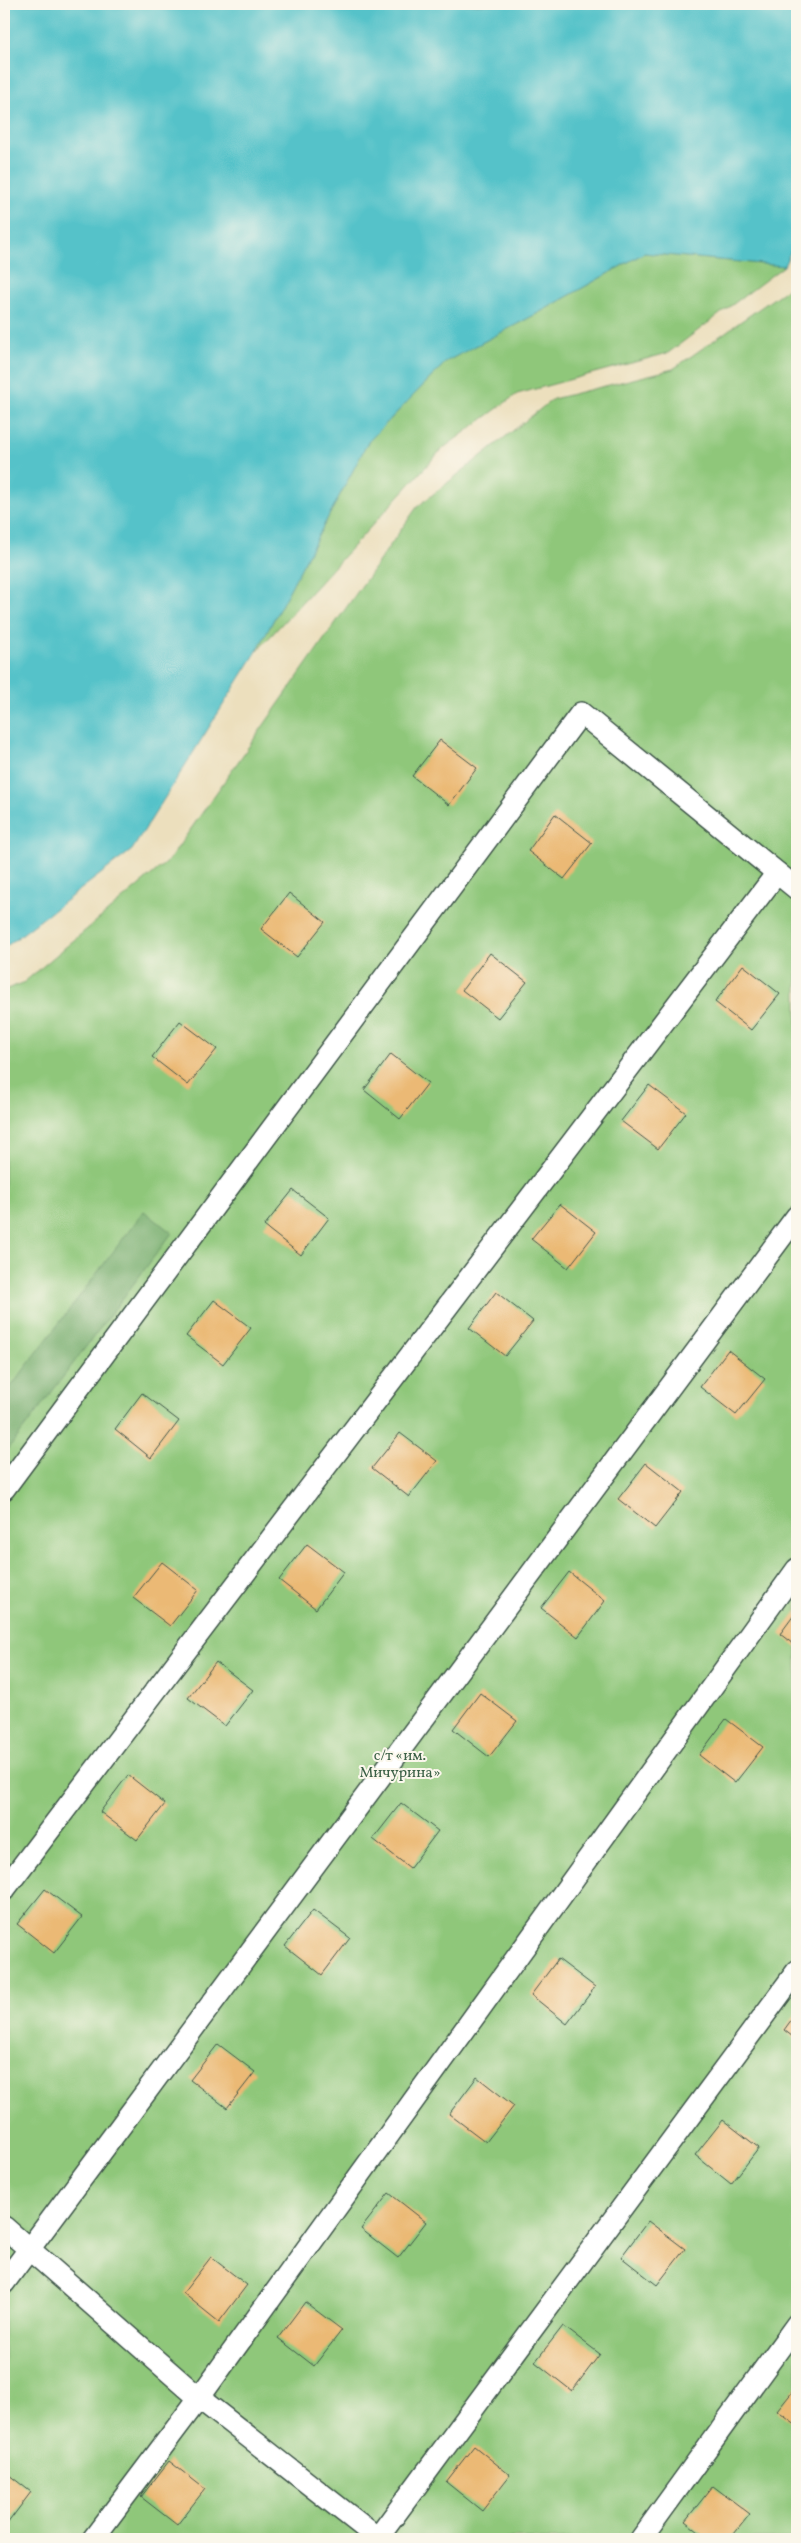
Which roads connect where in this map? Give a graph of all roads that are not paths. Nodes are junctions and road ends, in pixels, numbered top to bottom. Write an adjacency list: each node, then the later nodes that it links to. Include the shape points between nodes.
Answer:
1 (777, 873): 2 (lane); 4 (lane, via 581,713); 6 (lane)
2 (797, 889)
3 (797, 1216): 9 (lane)
4 (4, 1489)
5 (797, 1569): 12 (lane)
6 (4, 1890)
7 (797, 1972): 14 (lane)
8 (4, 2227): 9 (lane)
9 (30, 2248): 10 (lane); 12 (lane)
10 (4, 2283)
11 (797, 2324): 15 (lane)
12 (199, 2398): 13 (lane); 14 (lane)
13 (93, 2539)
14 (378, 2539)
15 (641, 2539)

